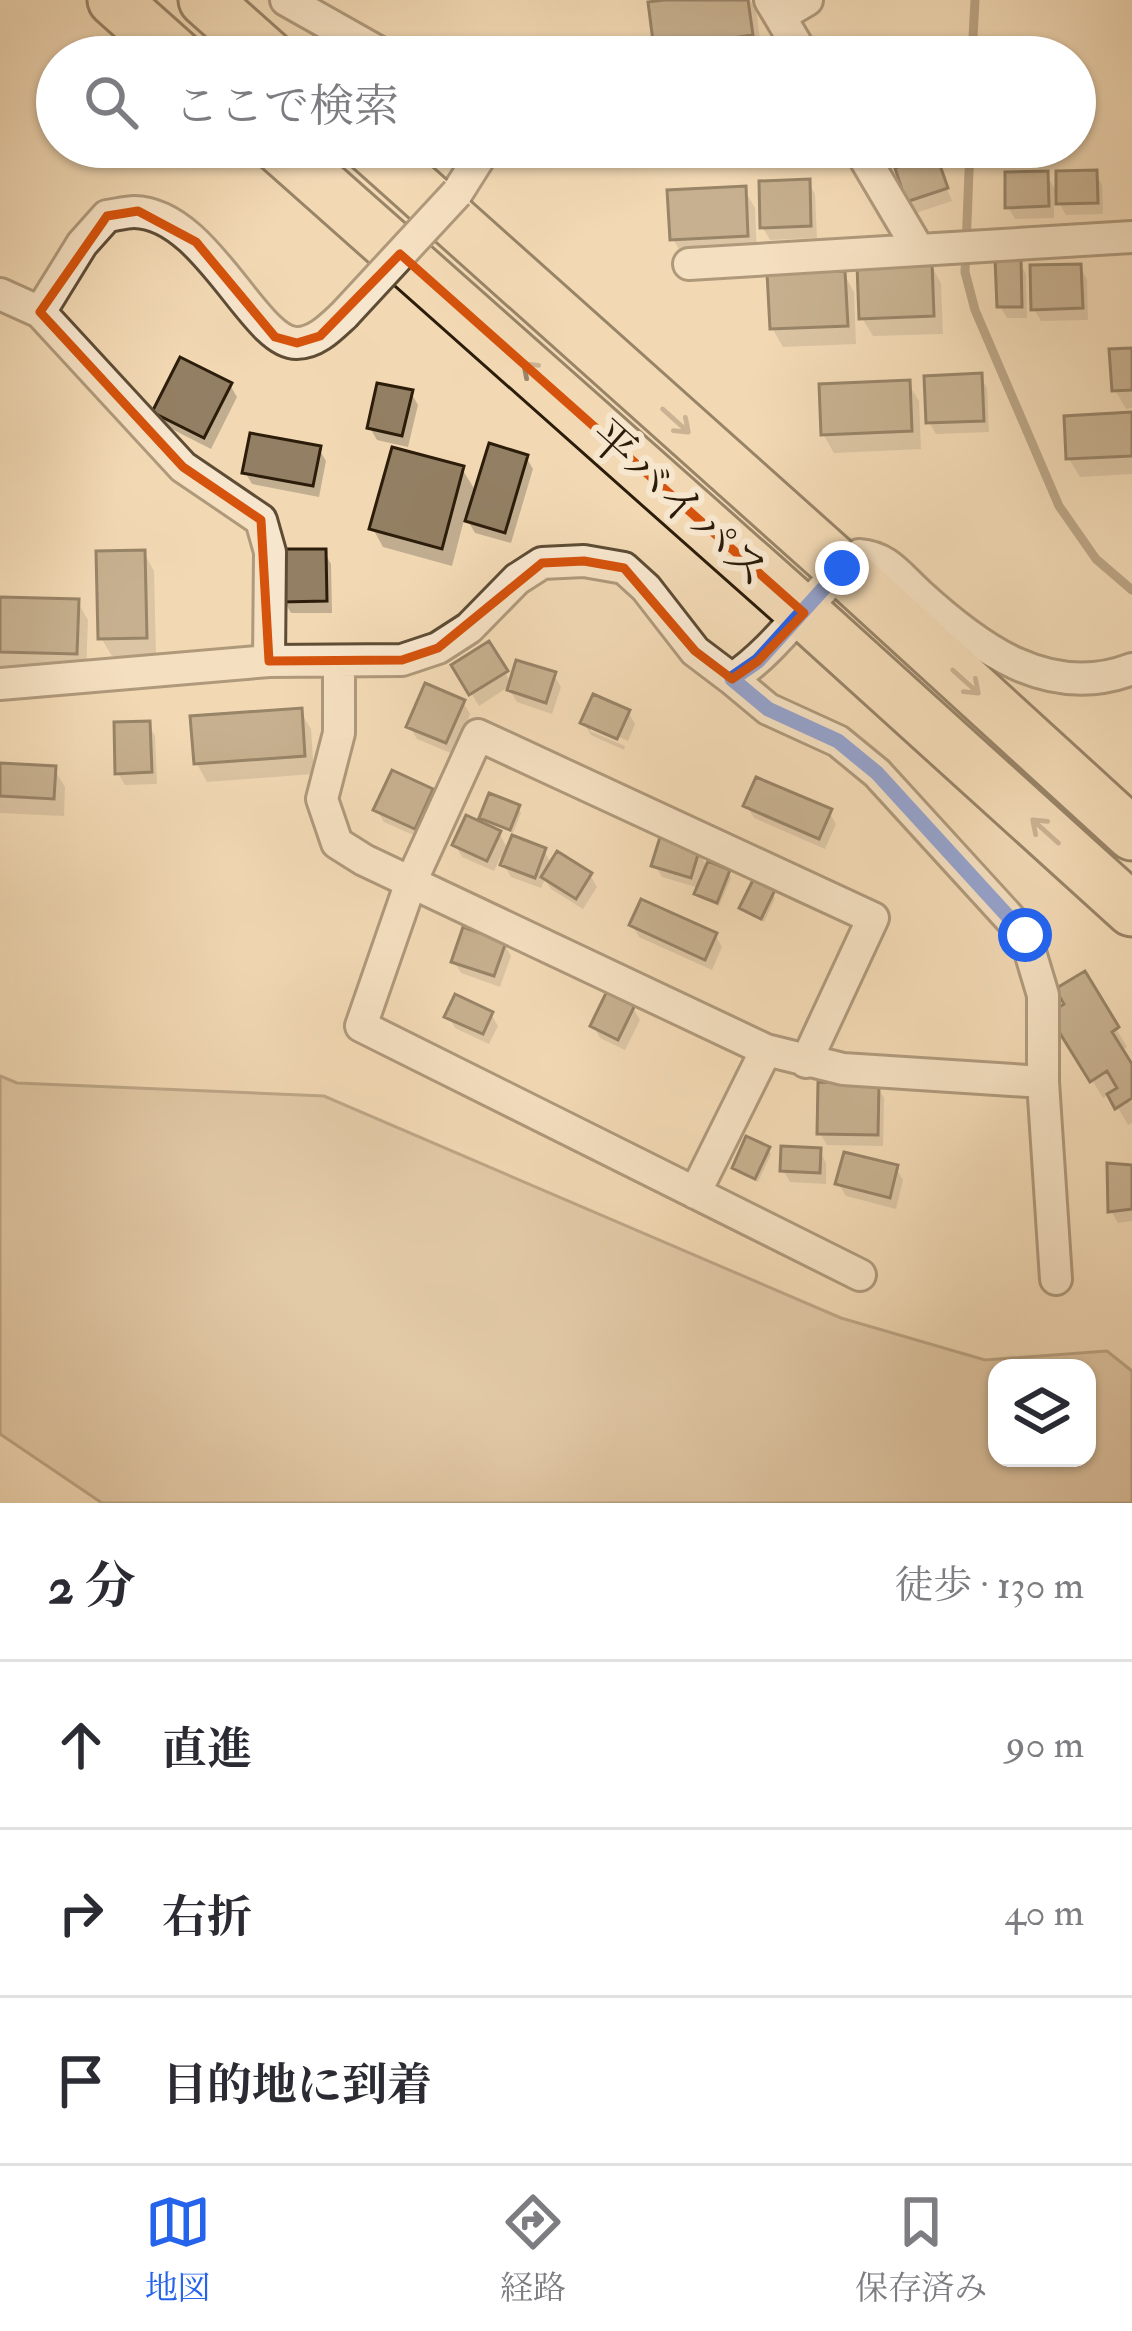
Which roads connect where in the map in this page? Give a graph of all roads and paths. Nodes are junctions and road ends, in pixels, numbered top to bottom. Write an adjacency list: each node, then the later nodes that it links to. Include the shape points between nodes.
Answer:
1 (114, 0): 6 (highway)
2 (205, 0): 7 (highway)
3 (286, 0): 8 (street)
4 (807, 0): 5 (street)
5 (775, 8): 9 (street)
6 (154, 36)
7 (245, 36)
8 (350, 36)
9 (792, 36)
10 (303, 168): 20 (highway, 平バイパス, one-way to 10)
11 (394, 168): 19 (highway, 平バイパス, one-way to 19)
12 (473, 168): 18 (street, bridge, via 344,315 297,344 275,337 196,242 138,211 106,216)
13 (870, 168): 15 (street)
14 (1132, 237): 15 (street)
15 (917, 247): 16 (street)
16 (689, 264)
17 (0, 294): 18 (street)
18 (40, 312): 21 (street, via 183,467 261,520 270,552)
19 (842, 568): 20 (street); 23 (street, via 860,555 880,557 967,635 1023,669 1076,681); 26 (highway, 平バイパス, one-way to 26)
20 (804, 613): 24 (street); 28 (highway, 平バイパス, one-way to 20)
21 (269, 661): 22 (street); 25 (street)
22 (339, 661): 24 (street, via 402,660 438,648 542,563 584,561 624,568 694,651); 27 (street, via 326,818 337,843)
23 (1132, 669)
24 (732, 679): 31 (street, via 877,773 1025,935 1043,995)
25 (0, 684)
26 (1132, 834)
27 (411, 882): 29 (street); 30 (street, via 478,735 874,918); 32 (street, via 361,1026)
28 (1132, 910)
29 (766, 1050): 30 (street); 32 (street)
30 (806, 1062): 31 (street)
31 (1043, 1082): 34 (street)
32 (694, 1193): 33 (street)
33 (860, 1275)
34 (1055, 1279)

